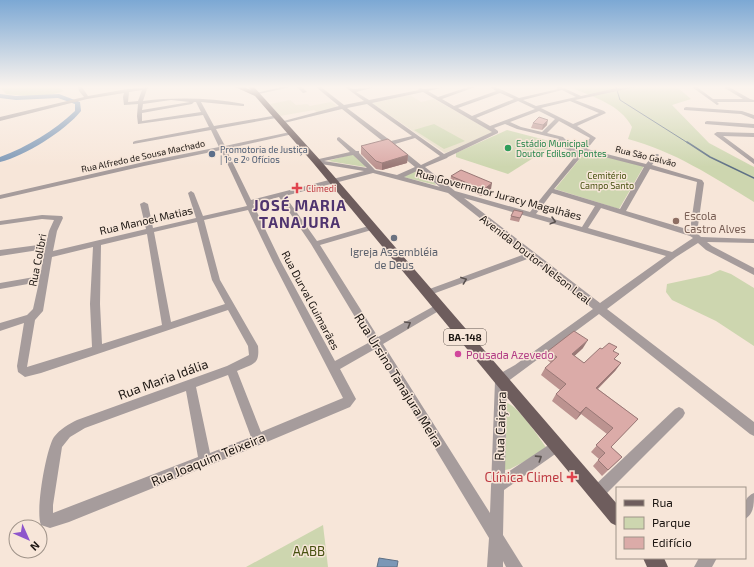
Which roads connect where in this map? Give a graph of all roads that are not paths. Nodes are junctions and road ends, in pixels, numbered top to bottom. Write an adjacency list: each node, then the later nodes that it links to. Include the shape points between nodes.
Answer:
1 (24, 113): 18 (street)
2 (140, 113): 3 (street, via 139,121 142,123)
3 (201, 113)
4 (204, 113): 26 (street, Rua Durval Guimarães)
5 (274, 113): 15 (main road, BA-148)
6 (316, 113): 21 (street)
7 (351, 113): 33 (street, Avenida Doutor Nelson Leal)
8 (385, 113): 30 (street)
9 (464, 113): 17 (street)
10 (483, 113): 17 (street)
11 (526, 113): 20 (street)
12 (546, 113): 19 (street)
13 (602, 113): 23 (street)
14 (735, 113): 16 (street)
15 (276, 116): 21 (main road, BA-148); 26 (street)
16 (752, 116)
17 (472, 118): 25 (street)
18 (0, 119)
19 (558, 119): 23 (street); 28 (street)
20 (505, 122): 25 (street); 28 (street)
21 (282, 123): 27 (main road, BA-148)
22 (707, 123): 24 (street)
23 (573, 126): 36 (street, via 593,137)
24 (754, 126)
25 (490, 128): 39 (street, via 496,133)
26 (212, 129): 32 (street); 35 (street, Rua Durval Guimarães)
27 (290, 134): 35 (street, Rua Alfredo de Sousa Machado); 40 (main road, BA-148)
28 (544, 134): 36 (street, Rua São Galvão, via 562,138 560,145)
29 (754, 135): 41 (street, via 717,134)
30 (417, 136): 33 (street); 39 (street)
31 (339, 139): 37 (street)
32 (135, 143)
33 (388, 144): 34 (street); 43 (street, Avenida Doutor Nelson Leal)
34 (381, 146)
35 (223, 148): 51 (street, Rua Alfredo de Sousa Machado); 53 (street, Rua Durval Guimarães)
36 (583, 151): 42 (street, Rua São Galvão); 47 (street)
37 (358, 152): 40 (street); 44 (street)
38 (656, 155): 42 (street)
39 (445, 156): 43 (street)
40 (317, 162): 44 (street, Rua Governador Juracy Magalhães); 46 (main road, BA-148)
41 (754, 162)
42 (648, 166): 55 (street); 62 (street, Rua São Galvão, via 700,180)
43 (419, 168): 45 (street); 48 (street, Avenida Doutor Nelson Leal)
44 (373, 171): 45 (street, Rua Governador Juracy Magalhães); 46 (street, Rua Manoel Matias)
45 (397, 178): 48 (street, Rua Governador Juracy Magalhães)
46 (333, 181): 50 (street, Rua Manoel Matias); 59 (main road, BA-148)
47 (550, 190): 54 (street); 56 (street)
48 (448, 191): 56 (street, Rua Governador Juracy Magalhães); 68 (street, Avenida Doutor Nelson Leal)
49 (191, 193): 57 (street)
50 (281, 195): 53 (street, Rua Manoel Matias); 65 (street, Rua Ursino Tanajura Meira)
51 (0, 198)
52 (144, 204): 61 (street)
53 (250, 204): 57 (street, Rua Manoel Matias); 82 (street, Rua Durval Guimarães, via 276,262)
54 (599, 206): 55 (street); 60 (street)
55 (621, 213): 62 (street)
56 (532, 215): 60 (street, Rua Governador Juracy Magalhães, one-way to 60)
57 (200, 218): 61 (street, Rua Manoel Matias); 74 (street, via 216,280)
58 (0, 223): 66 (street, Rua Colibri, via 42,217 59,218)
59 (372, 227): 65 (street); 73 (main road, BA-148)
60 (584, 229): 69 (street, Rua Governador Juracy Magalhães)
61 (150, 230): 64 (street, Rua Manoel Matias); 79 (street)
62 (695, 237): 63 (street); 69 (street); 70 (street, via 709,248)
63 (754, 241)
64 (97, 243): 66 (street, Rua Manoel Matias); 81 (street)
65 (315, 244): 80 (street, Rua Ursino Tanajura Meira)
66 (49, 250): 67 (street, Rua Manoel Matias); 71 (street, Rua Colibri)
67 (0, 253)
68 (531, 255): 73 (street, one-way to 68); 76 (street, Avenida Doutor Nelson Leal)
69 (673, 255): 76 (street)
70 (754, 272)
71 (44, 278): 72 (street); 77 (street, Rua Colibri, via 40,306)
72 (0, 286)
73 (427, 293): 75 (main road, BA-148)
74 (230, 306): 79 (street); 83 (street, Rua Maria Idália, via 253,346 254,356)
75 (440, 307): 80 (street, one-way to 75); 84 (main road, BA-148)
76 (599, 309): 84 (street); 88 (street, Avenida Doutor Nelson Leal)
77 (30, 318): 78 (street); 81 (street, via 23,356 24,371)
78 (0, 327)
79 (167, 327): 81 (street)
80 (376, 343): 82 (street); 98 (street, Rua Ursino Tanajura Meira)
81 (97, 350)
82 (333, 368): 86 (street, Rua Durval Guimarães, via 350,399)
83 (231, 369): 85 (street, Rua Maria Idália); 89 (street)
84 (501, 381): 90 (main road, BA-148); 92 (street, Rua Caiçara)
85 (190, 384): 91 (street); 96 (street, Rua Maria Idália, via 81,424 58,440 45,516 46,520 50,521)
86 (346, 403): 89 (street, Rua Joaquim Teixeira)
87 (679, 413): 93 (street)
88 (754, 430)
89 (258, 440): 91 (street, Rua Joaquim Teixeira)
90 (557, 446): 92 (street, one-way to 90); 93 (main road, BA-148)
91 (205, 461): 96 (street, Rua Joaquim Teixeira)
92 (499, 486): 98 (street, Rua Caiçara)
93 (597, 493): 97 (main road, BA-148)
94 (754, 500): 95 (street)
95 (746, 511)
96 (69, 515)
97 (616, 516)
98 (496, 536): 101 (street, Rua Caiçara); 102 (street, Rua Ursino Tanajura Meira)
99 (653, 559): 103 (main road)
100 (708, 559): 104 (street)
101 (496, 567)
102 (515, 567)
103 (659, 567)
104 (702, 567)

